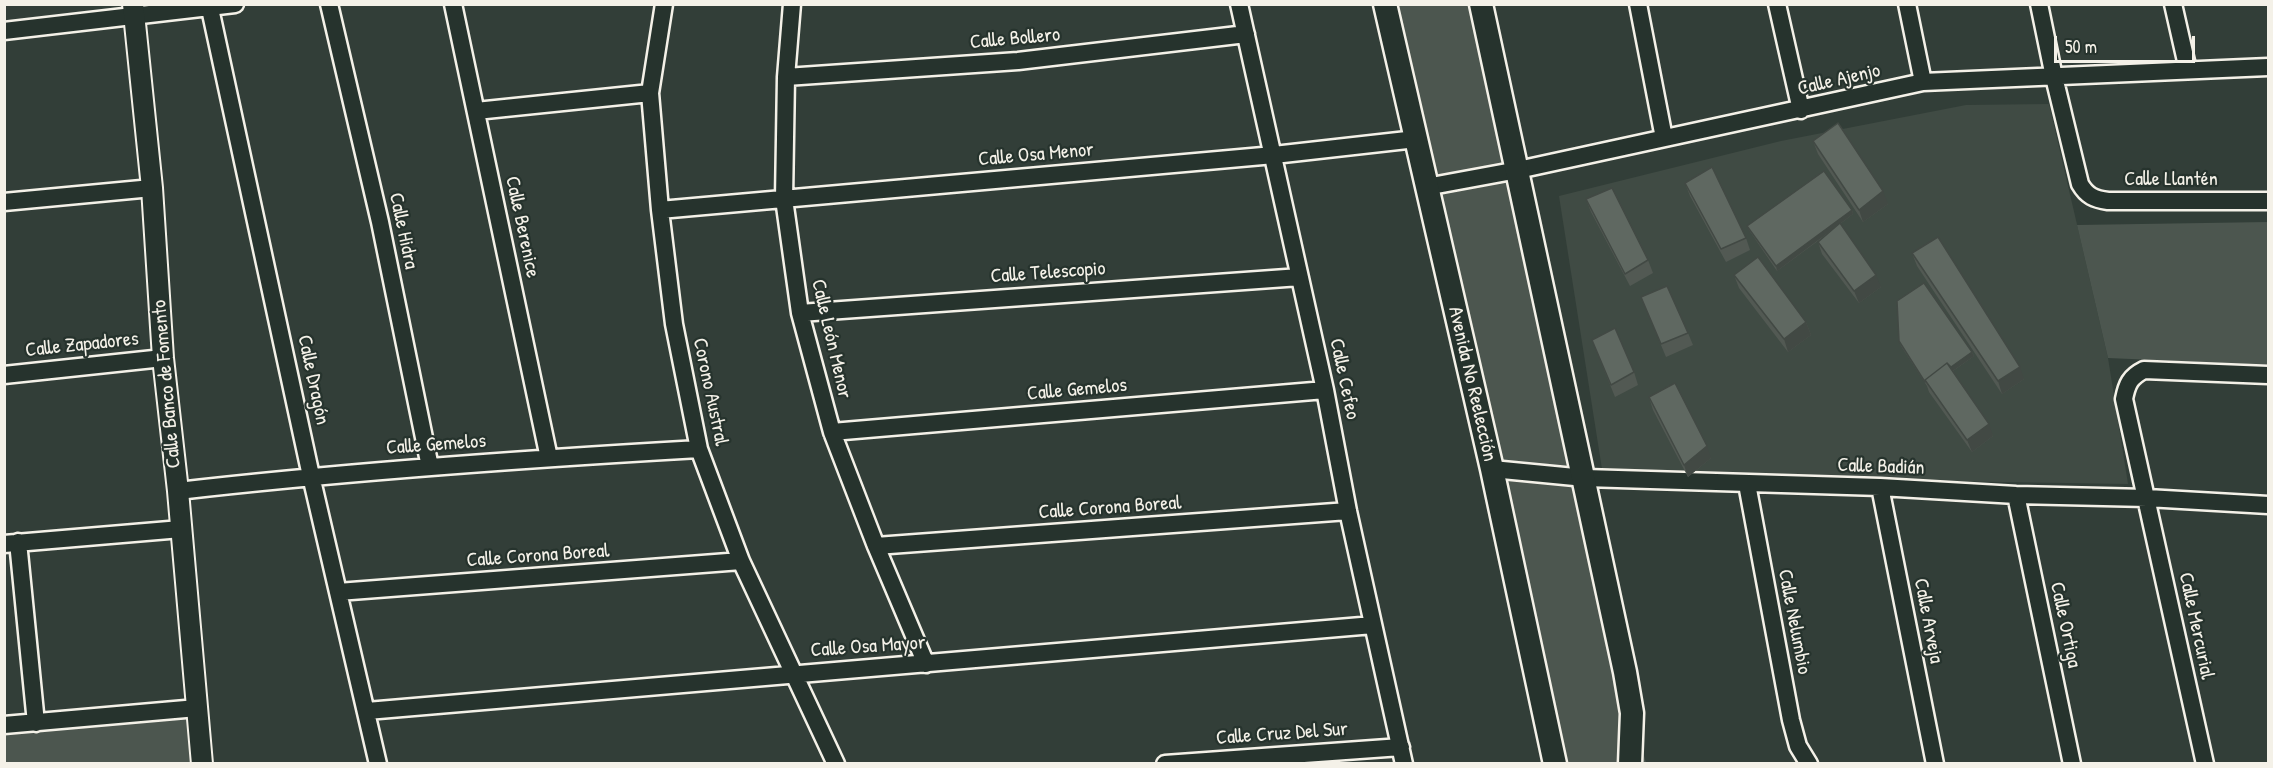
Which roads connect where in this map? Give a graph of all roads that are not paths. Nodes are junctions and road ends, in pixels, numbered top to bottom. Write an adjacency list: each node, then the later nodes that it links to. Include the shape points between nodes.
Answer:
1 (235, 4): 14 (street)
2 (329, 4): 45 (street, Calle Hidra, via 380,222)
3 (453, 4): 25 (street, Calle Berenice)
4 (664, 4): 23 (street, Corono Austral)
5 (792, 4): 20 (street, Calle León Menor)
6 (1239, 4): 17 (street, Calle Cefeo)
7 (1385, 4): 27 (main road, Avenida No Reelección)
8 (1481, 4): 29 (main road)
9 (1638, 4): 26 (street)
10 (1777, 4): 24 (street)
11 (1907, 4): 22 (street)
12 (2039, 4): 21 (street)
13 (2173, 4): 19 (street)
14 (210, 5): 15 (street); 47 (street, Calle Dragón)
15 (134, 10): 16 (street); 31 (street, Calle Banco de Fomento)
16 (4, 31)
17 (1246, 34): 20 (street, Calle Bollero, via 1018,61); 28 (street, Calle Cefeo)
18 (2268, 68): 19 (street, Calle Ajenjo)
19 (2187, 70): 21 (street, Calle Ajenjo)
20 (786, 77): 32 (street, Calle León Menor)
21 (2054, 77): 22 (street, Calle Ajenjo); 33 (street, Calle Llantén, via 2080,184 2095,200)
22 (1923, 82): 24 (street, Calle Ajenjo)
23 (650, 93): 25 (street); 35 (street, Corono Austral)
24 (1801, 110): 26 (street, Calle Ajenjo)
25 (476, 111): 44 (street, Calle Berenice)
26 (1664, 138): 29 (street, Calle Ajenjo)
27 (1416, 139): 28 (street, Calle Osa Menor); 30 (main road, Avenida No Reelección)
28 (1274, 155): 32 (street, Calle Osa Menor); 36 (street, Calle Cefeo)
29 (1518, 170): 30 (street, Calle Ajenjo); 48 (main road)
30 (1426, 187): 46 (main road, Avenida No Reelección)
31 (152, 188): 34 (street); 38 (street, Calle Banco de Fomento)
32 (784, 199): 35 (street, Calle Osa Menor); 37 (street, Calle León Menor)
33 (2268, 201)
34 (4, 202)
35 (660, 210): 43 (street, Corono Austral, via 674,324)
36 (1300, 277): 37 (street, Calle Telescopio); 41 (street, Calle Cefeo)
37 (800, 313): 42 (street, Calle León Menor)
38 (163, 358): 39 (street, Calle Zapadores); 51 (street, Calle Banco de Fomento)
39 (4, 375)
40 (2268, 375): 53 (street, Calle Mercurial, via 2160,369 2144,370 2133,376 2124,399)
41 (1325, 390): 42 (street, Calle Gemelos); 55 (street, Calle Cefeo)
42 (832, 432): 58 (street, Calle León Menor)
43 (699, 449): 44 (street, Calle Gemelos); 59 (street, Corono Austral)
44 (549, 458): 45 (street, Calle Gemelos)
45 (430, 467): 47 (street, Calle Gemelos)
46 (1492, 469): 48 (street, Calle Badián); 75 (main road, Avenida No Reelección)
47 (311, 476): 51 (street, Calle Gemelos); 60 (street, Calle Dragón)
48 (1585, 478): 49 (street, Calle Badián); 66 (main road)
49 (1747, 484): 50 (street, Calle Badián); 78 (street, Calle Nelumbio, via 1791,720 1798,746)
50 (1880, 487): 52 (street, Calle Badián); 79 (street, Calle Arveja)
51 (178, 490): 56 (street, Calle Banco de Fomento)
52 (2016, 495): 53 (street, Calle Badián); 80 (street, Calle Ortiga)
53 (2147, 498): 54 (street, Calle Badián); 81 (street, Calle Mercurial)
54 (2268, 505)
55 (1348, 511): 58 (street, Calle Corona Boreal); 61 (street, Calle Cefeo)
56 (181, 529): 57 (street); 64 (street, Calle Banco de Fomento)
57 (11, 543): 67 (street)
58 (876, 546): 62 (street, Calle León Menor)
59 (741, 561): 60 (street, Calle Corona Boreal); 63 (street, Corono Austral)
60 (338, 592): 65 (street, Calle Dragón)
61 (1373, 625): 62 (street, Calle Osa Mayor); 69 (street, Calle Cefeo)
62 (926, 664): 63 (street, Calle Osa Mayor)
63 (794, 674): 65 (street, Calle Osa Mayor); 72 (street, Corono Austral)
64 (197, 708): 67 (street); 70 (street, Calle Banco de Fomento)
65 (366, 711): 71 (street, Calle Dragón)
66 (1632, 713): 76 (main road); 77 (main road)
67 (36, 723): 68 (street)
68 (4, 725)
69 (1401, 747): 73 (street, Calle Cruz Del Sur); 74 (street, Calle Cefeo)
70 (202, 764)
71 (378, 764)
72 (836, 764)
73 (1165, 764)
74 (1404, 764)
75 (1555, 764)
76 (1630, 764)
77 (1646, 764)
78 (1809, 764)
79 (1935, 764)
80 (2072, 764)
81 (2205, 764)

